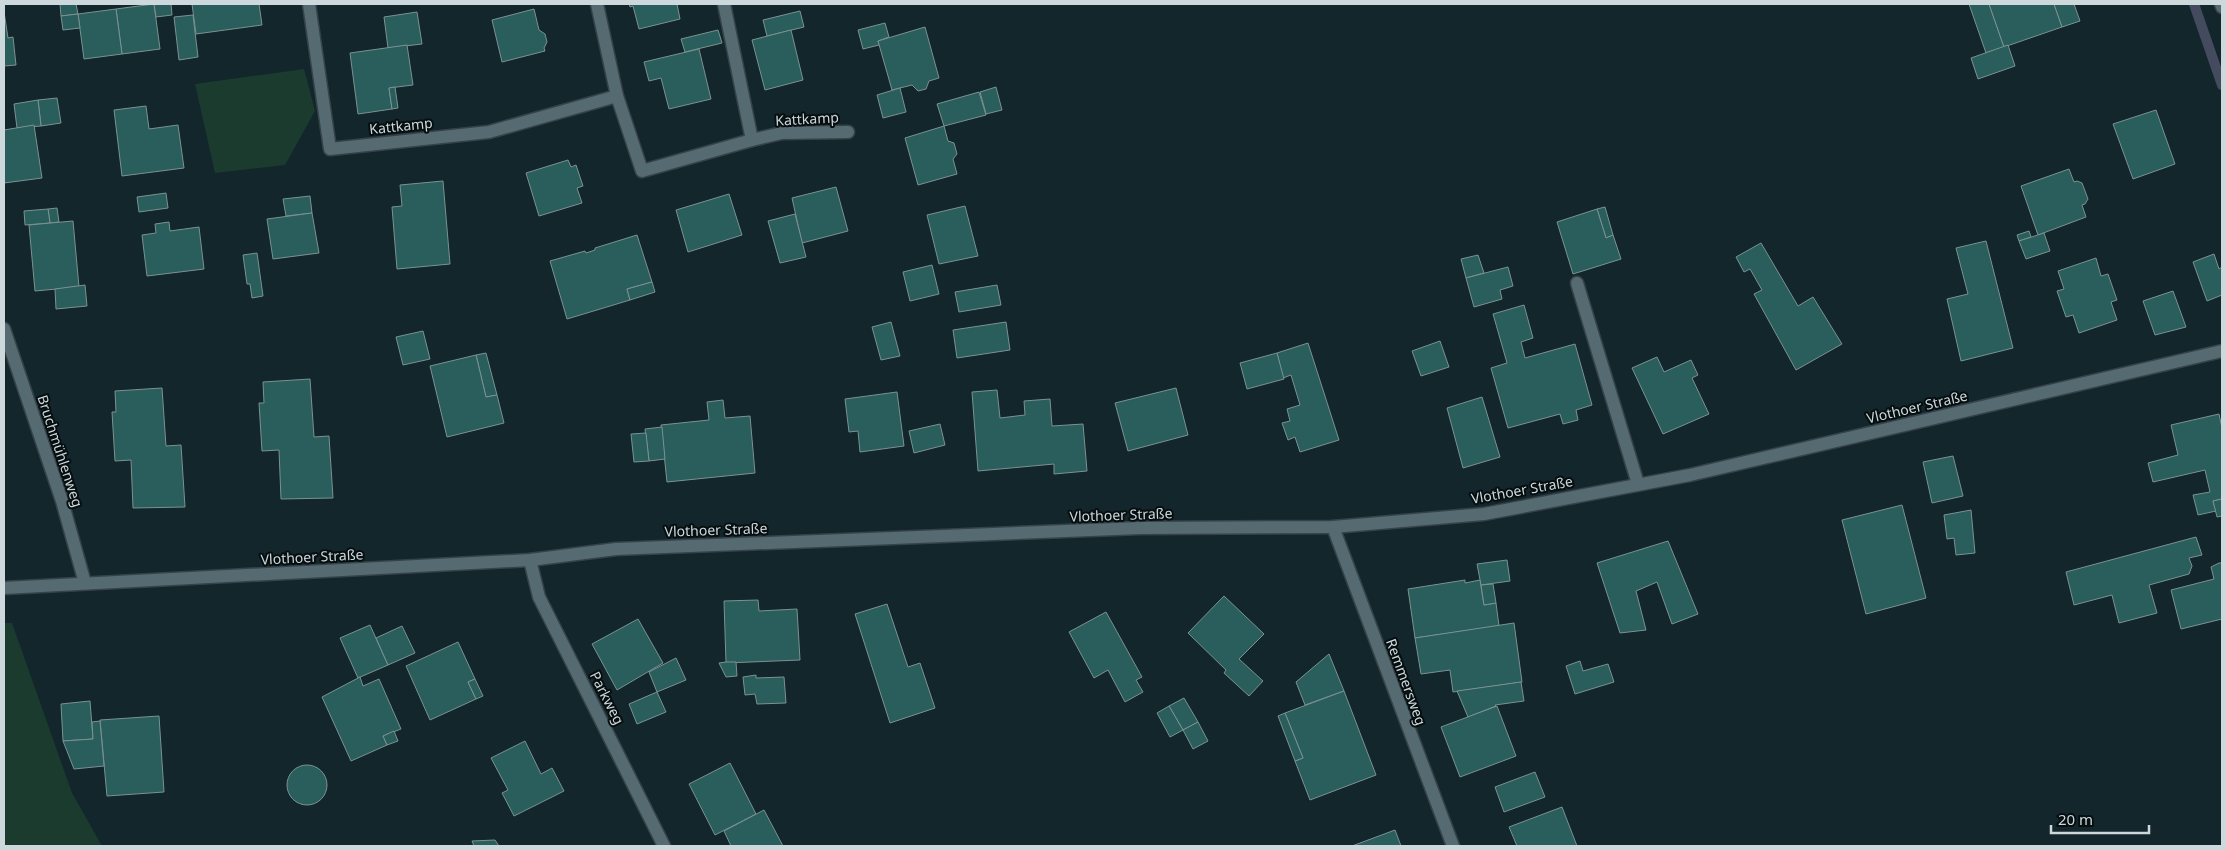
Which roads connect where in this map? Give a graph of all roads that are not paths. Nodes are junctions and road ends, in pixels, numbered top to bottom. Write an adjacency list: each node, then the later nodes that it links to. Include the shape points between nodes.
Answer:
1 (309, 4): 4 (street, Kattkamp, via 330,149 489,132)
2 (597, 4): 4 (street, Kattkamp)
3 (724, 4): 6 (street)
4 (617, 96): 6 (street, Kattkamp, via 642,171)
5 (848, 132): 6 (street, Kattkamp, via 782,133)
6 (752, 140)
7 (1577, 283): 10 (street)
8 (4, 329): 13 (street, Bruchmühlenweg, via 62,501)
9 (2222, 351): 10 (street, Vlothoer Straße, via 1690,475)
10 (1638, 484): 11 (street, Vlothoer Straße, via 1484,514)
11 (1333, 527): 12 (street, Vlothoer Straße, via 1140,528 626,549); 16 (street, Remmersweg)
12 (530, 560): 13 (street, Vlothoer Straße); 15 (street, Parkweg, via 539,597)
13 (85, 583): 14 (street, Vlothoer Straße)
14 (4, 588)
15 (664, 846)
16 (1453, 846)

